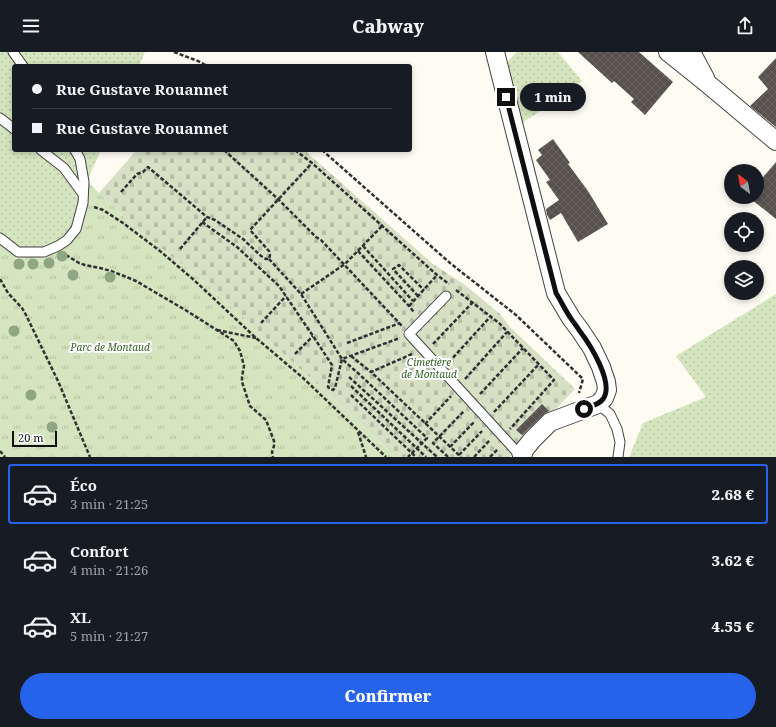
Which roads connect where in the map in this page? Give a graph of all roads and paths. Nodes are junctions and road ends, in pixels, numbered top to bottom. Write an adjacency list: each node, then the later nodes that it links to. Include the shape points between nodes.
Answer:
1 (13, 52): 6 (lane)
2 (174, 52): 7 (path)
3 (495, 52): 64 (street, via 556,293 592,348 606,382 607,390)
4 (668, 52): 8 (street)
5 (691, 52): 8 (street)
6 (22, 64)
7 (204, 64)
8 (708, 84): 11 (street)
9 (0, 118): 10 (lane)
10 (12, 127)
11 (776, 141)
12 (44, 152): 18 (lane, via 64,168)
13 (76, 152): 18 (lane, via 84,182)
14 (226, 152): 19 (path)
15 (324, 152): 62 (path, via 450,263 516,315 583,379)
16 (312, 163): 19 (path)
17 (121, 192): 20 (path, via 137,174 148,167)
18 (83, 198): 24 (lane, via 76,229); 48 (path, via 160,251)
19 (278, 199): 28 (path, via 250,230 269,251); 29 (path)
20 (207, 217): 21 (path); 28 (path, via 243,239 261,256)
21 (202, 222): 26 (path); 34 (path, via 237,247 279,286)
22 (382, 226): 25 (path)
23 (0, 238): 24 (lane, via 18,252 44,252)
24 (58, 246): 44 (path, via 78,263 111,271 136,281)
25 (363, 246): 27 (path); 37 (path)
26 (180, 249)
27 (358, 251): 29 (path); 39 (path)
28 (269, 259): 33 (path)
29 (345, 264): 33 (path); 42 (path)
30 (437, 275): 32 (path)
31 (0, 280): 77 (path, via 26,315 58,381)
32 (424, 290): 35 (path); 35 (path, via 399,265 393,269)
33 (301, 294): 54 (path)
34 (286, 296): 41 (path); 47 (path)
35 (418, 296): 37 (path)
36 (446, 296): 43 (lane)
37 (413, 301): 39 (path)
38 (473, 302): 51 (path)
39 (409, 306): 43 (path)
40 (491, 316): 56 (path)
41 (261, 323)
42 (400, 323): 46 (path); 49 (path)
43 (417, 326): 46 (lane)
44 (215, 329): 48 (path); 78 (path, via 238,346 244,366 244,387 250,406 264,417 268,424 274,441)
45 (507, 332): 60 (path)
46 (410, 334): 51 (lane); 53 (path)
47 (313, 336): 52 (path); 54 (path, via 332,365 328,387 330,390 335,388)
48 (256, 338): 67 (path, via 302,377)
49 (347, 343)
50 (523, 348): 63 (path)
51 (424, 350): 56 (lane); 57 (path)
52 (295, 354)
53 (350, 356): 54 (path); 57 (path)
54 (342, 359): 70 (path, via 427,438)
55 (539, 364): 65 (path)
56 (442, 370): 60 (lane)
57 (371, 372): 66 (path)
58 (350, 377): 70 (path)
59 (351, 386): 72 (path)
60 (458, 387): 63 (lane); 66 (path)
61 (351, 395): 74 (path)
62 (578, 395)
63 (472, 402): 65 (lane); 69 (path)
64 (598, 404): 88 (street, via 550,422 524,450); 89 (lane, via 610,414 617,429 620,442)
65 (487, 419): 68 (lane); 71 (path); 75 (path)
66 (426, 424): 69 (path)
67 (358, 431): 79 (path); 80 (path)
68 (498, 431): 86 (path); 87 (lane, via 516,451)
69 (439, 437): 71 (path); 85 (path, via 433,443)
70 (422, 443): 72 (path); 84 (path)
71 (450, 447): 75 (path)
72 (417, 448): 74 (path); 83 (path)
73 (0, 451): 76 (path)
74 (412, 453): 81 (path); 82 (path)
75 (460, 456)
76 (5, 457)
77 (90, 457)
78 (273, 457)
79 (366, 457)
80 (386, 457)
81 (408, 457)
82 (416, 457)
83 (426, 457)
84 (437, 457)
85 (448, 457)
86 (474, 457)
87 (518, 457)
88 (522, 457)
89 (618, 457)

